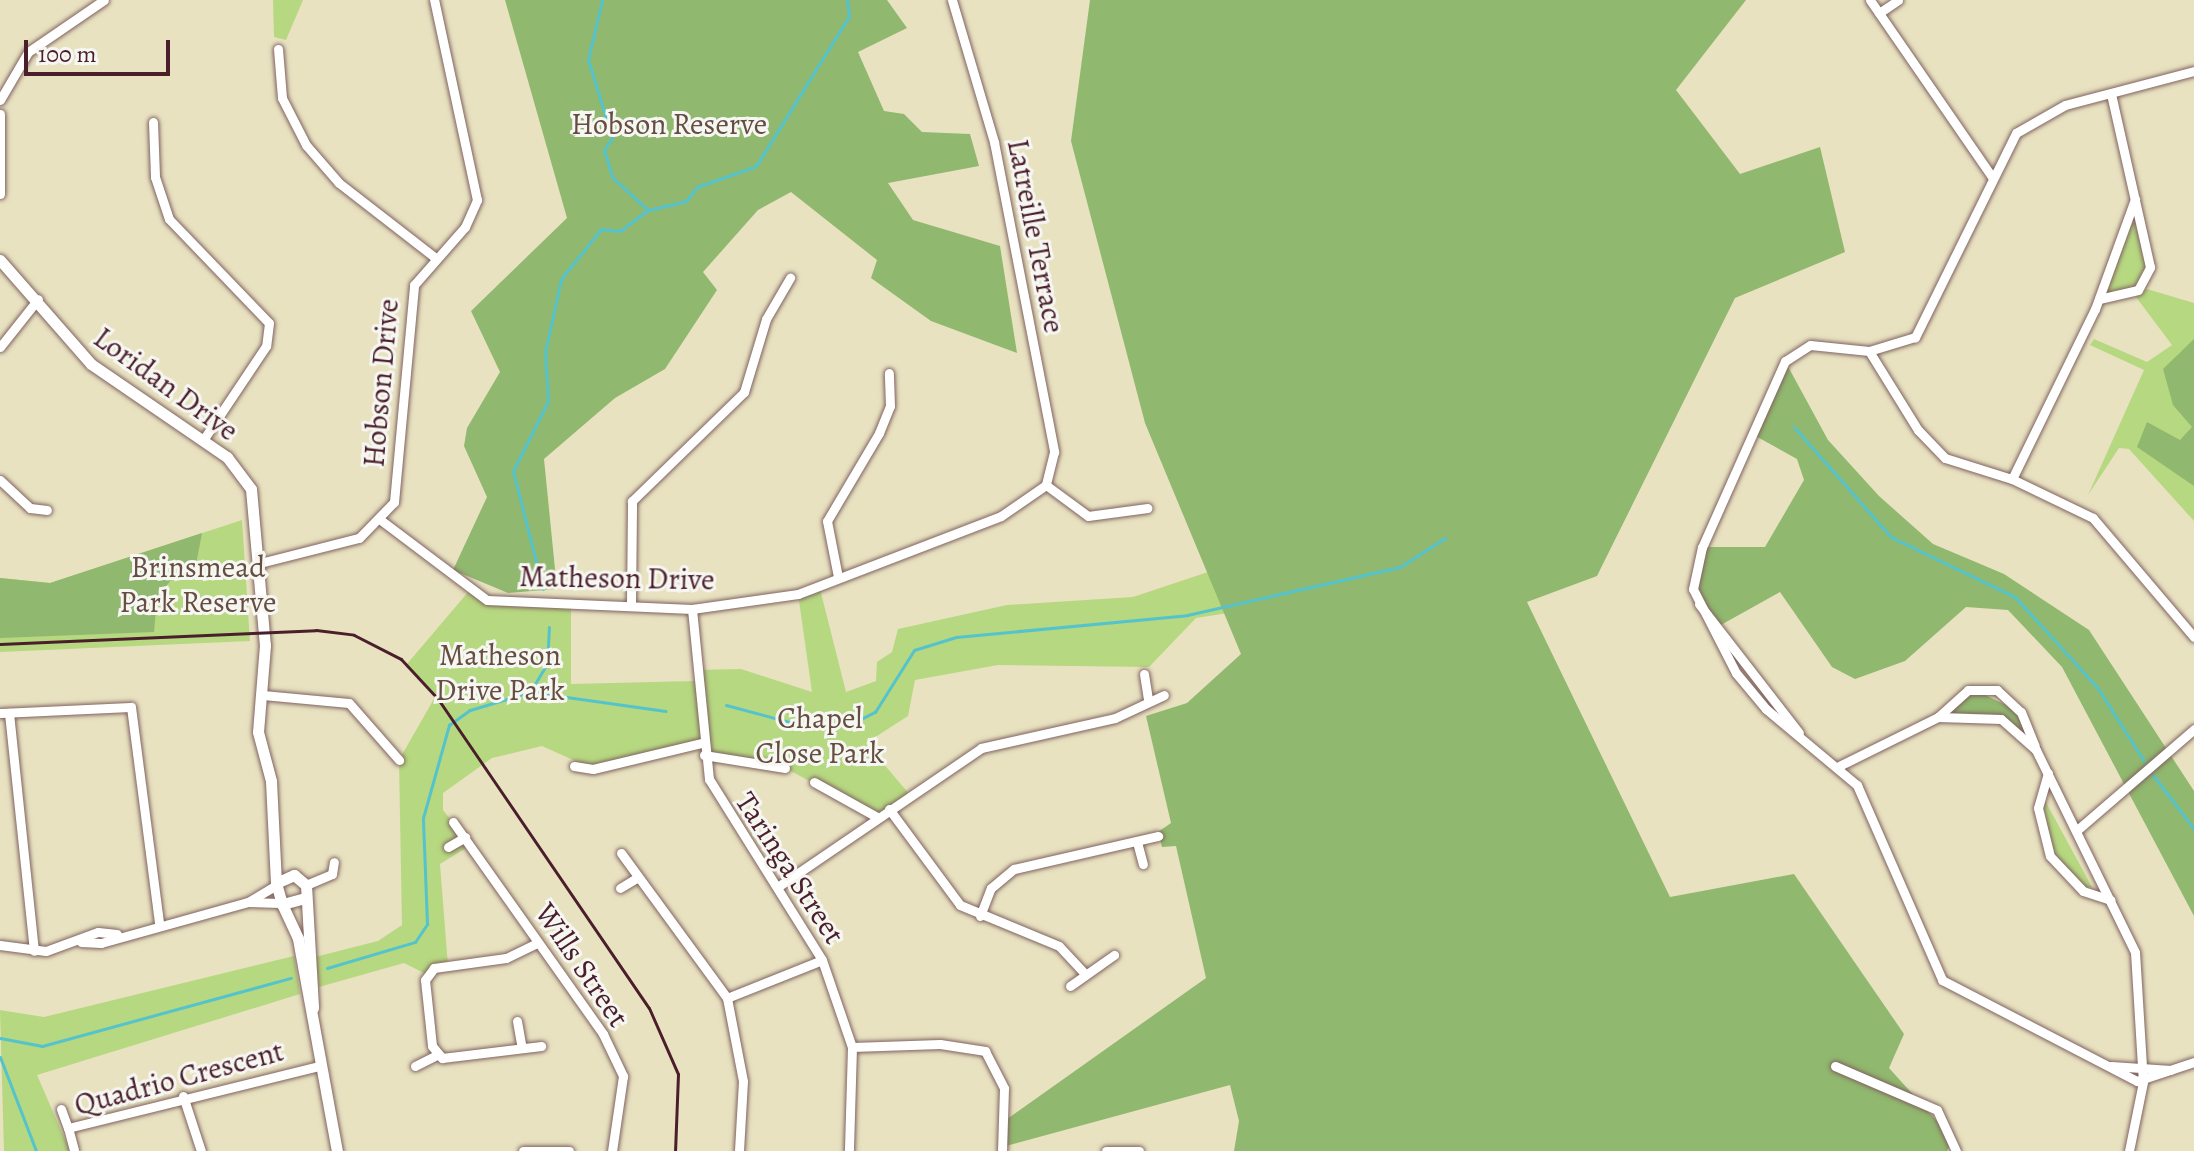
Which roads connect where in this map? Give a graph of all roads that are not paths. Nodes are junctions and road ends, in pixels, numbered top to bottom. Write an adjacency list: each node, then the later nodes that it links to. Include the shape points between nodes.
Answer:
1 (104, 0): 10 (street, via 28,52)
2 (434, 0): 16 (street, Hobson Drive, via 478,191 472,219)
3 (952, 0): 27 (street, Latreille Terrace, via 994,142 1054,452)
4 (1870, 0): 6 (street)
5 (1898, 0): 6 (street)
6 (1879, 13): 13 (street)
7 (278, 49): 16 (street, via 282,98 306,145 339,183)
8 (2194, 71): 9 (street)
9 (2111, 94): 13 (street, via 2029,122 2006,146); 15 (street)
10 (0, 100)
11 (0, 114): 14 (street)
12 (153, 122): 24 (street, via 155,177 169,219 269,323 266,346)
13 (1992, 177): 22 (street, via 1926,322 1899,347)
14 (0, 194)
15 (2135, 199): 20 (street); 20 (street, via 2147,276 2125,296)
16 (433, 256): 30 (street, Hobson Drive, via 409,301 399,471)
17 (0, 260): 19 (street, Loridan Drive)
18 (790, 278): 33 (street, via 766,319 744,392 632,501)
19 (38, 299): 21 (street); 24 (street, Loridan Drive, via 101,373)
20 (2099, 299): 25 (street)
21 (0, 347)
22 (1869, 351): 25 (street, via 1918,430 1945,458); 48 (street, via 1810,345 1785,361 1702,547 1693,589 1736,673)
23 (889, 373): 32 (street, via 890,406 879,433 827,521)
24 (203, 440): 31 (street, Loridan Drive, via 251,489)
25 (2012, 479): 35 (street, via 2093,518)
26 (0, 480): 29 (street, via 30,508)
27 (1046, 485): 28 (street, via 1088,516); 32 (street, Matheson Drive, via 1001,516)
28 (1147, 508)
29 (47, 510)
30 (382, 521): 31 (street, via 350,542); 33 (street, Matheson Drive, via 487,600)
31 (260, 563): 37 (street, Loridan Drive)
32 (838, 577): 34 (street, Matheson Drive, via 798,594)
33 (631, 603): 34 (street, Matheson Drive)
34 (692, 609): 43 (street, Taringa Street)
35 (2194, 637)
36 (1144, 674): 39 (street)
37 (263, 695): 46 (street, via 349,703); 60 (street, Loridan Drive, via 258,732 271,781)
38 (1164, 695): 39 (street)
39 (1148, 698): 52 (street, via 1115,718 981,748)
40 (5, 713): 73 (street, via 131,707); 76 (street)
41 (1938, 717): 44 (street, via 2001,719); 44 (street, via 1968,690 1997,690 2021,712); 48 (street)
42 (2194, 729): 55 (street)
43 (701, 743): 45 (street, Taringa Street); 47 (street, via 593,769)
44 (2036, 750): 50 (street)
45 (704, 755): 49 (street); 66 (street, Taringa Street, via 723,812)
46 (399, 760)
47 (574, 766)
48 (1839, 766): 92 (street, via 1865,802 1942,980)
49 (785, 768)
50 (2048, 773): 55 (street); 69 (street, via 2038,808 2050,856 2083,891)
51 (814, 782): 53 (street)
52 (889, 809): 53 (street); 72 (street, via 950,894)
53 (877, 817): 66 (street)
54 (453, 822): 57 (street, Wills Street)
55 (2076, 831): 69 (street)
56 (1158, 836): 58 (street)
57 (465, 837): 59 (street); 74 (street, Wills Street)
58 (1137, 842): 63 (street); 72 (street, via 1014,869 991,888)
59 (448, 847)
60 (271, 852): 65 (street, Loridan Drive); 67 (street)
61 (621, 853): 64 (street)
62 (334, 862): 67 (street, via 332,874)
63 (1143, 864)
64 (638, 877): 68 (street); 81 (street)
65 (276, 885): 67 (street); 70 (street); 71 (street, Loridan Drive)
66 (779, 886): 78 (street, Taringa Street)
67 (303, 887): 71 (street); 83 (street)
68 (620, 888)
69 (2111, 900): 93 (street, via 2137,962)
70 (248, 902): 71 (street); 73 (street)
71 (281, 903): 83 (street, via 296,928)
72 (980, 916): 79 (street, via 1059,946)
73 (159, 923): 76 (street, via 101,943)
74 (535, 944): 87 (street, via 506,958 426,974); 104 (street, Wills Street, via 603,1034 623,1076)
75 (0, 945): 76 (street)
76 (34, 951)
77 (1114, 955): 79 (street)
78 (822, 960): 81 (street); 85 (street, Taringa Street)
79 (1085, 974): 80 (street)
80 (1070, 986)
81 (727, 998): 105 (street, via 742,1068)
82 (517, 1021): 86 (street)
83 (312, 1022): 89 (street)
84 (541, 1046): 86 (street)
85 (852, 1047): 106 (street, Taringa Street); 107 (street, via 940,1044 985,1051 1004,1088)
86 (522, 1048): 87 (street)
87 (437, 1055): 90 (street)
88 (2194, 1062): 94 (street)
89 (319, 1066): 96 (street, Quadrio Crescent); 101 (street)
90 (415, 1066)
91 (1835, 1066): 110 (street, via 1937,1110)
92 (2109, 1066): 93 (street); 95 (street)
93 (2142, 1066): 94 (street); 95 (street)
94 (2175, 1070): 95 (street)
95 (2143, 1082): 111 (street)
96 (183, 1096): 98 (street, Quadrio Crescent); 100 (street)
97 (61, 1109): 98 (street)
98 (68, 1128): 99 (street, Quadrio Crescent)
99 (74, 1150)
100 (201, 1151)
101 (337, 1151)
102 (523, 1151): 103 (street)
103 (569, 1151)
104 (612, 1151)
105 (739, 1151)
106 (849, 1151)
107 (1002, 1151)
108 (1106, 1151): 109 (street)
109 (1139, 1151)
110 (1956, 1151)
111 (2129, 1151)

